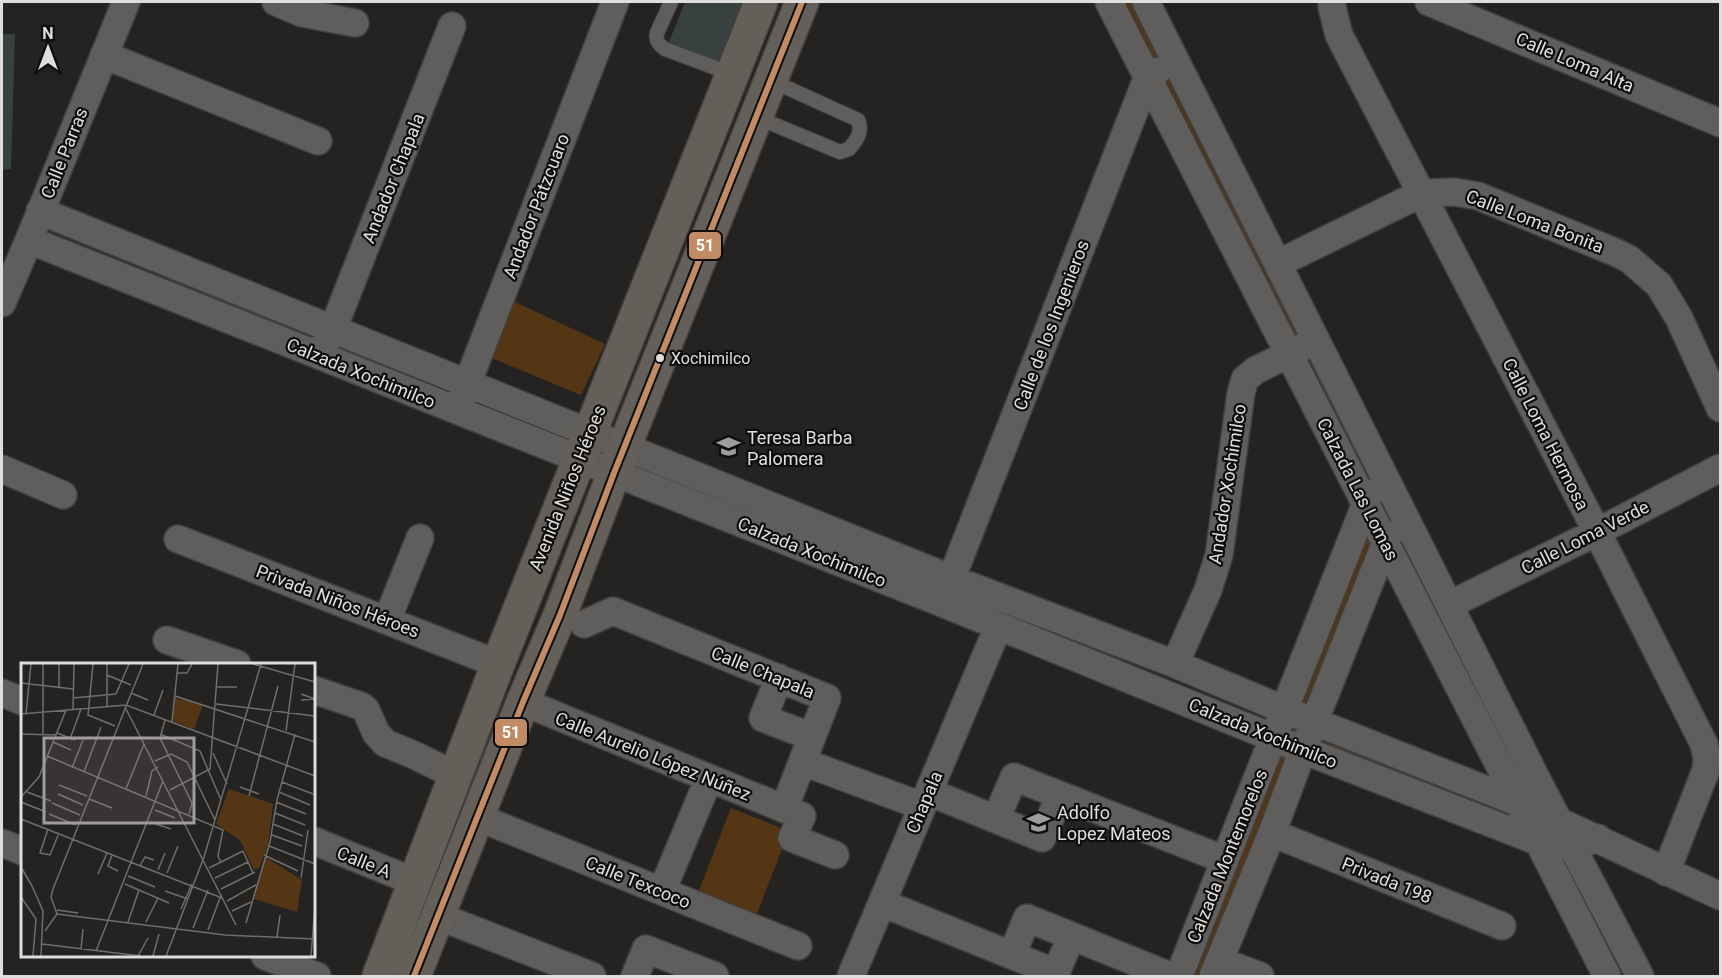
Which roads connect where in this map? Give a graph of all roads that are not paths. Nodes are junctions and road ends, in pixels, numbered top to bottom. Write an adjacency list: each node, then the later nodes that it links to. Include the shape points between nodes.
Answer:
1 (126, 2): 14 (street, Calle Parras)
2 (276, 2): 11 (street)
3 (615, 2): 35 (street, Andador Pátzcuaro)
4 (672, 2): 16 (lane, via 657,33 659,44)
5 (761, 2): 16 (main road, Avenida Niños Héroes)
6 (802, 2): 18 (main road)
7 (1109, 2): 17 (street, Calzada Las Lomas)
8 (1146, 2): 15 (street, Calzada Las Lomas)
9 (1332, 2): 22 (street, Calle Loma Hermosa, via 1339,34)
10 (1429, 2): 20 (street, Calle Loma Alta)
11 (304, 7): 12 (street)
12 (355, 23)
13 (452, 26): 31 (street, Andador Chapala)
14 (104, 55): 21 (street); 23 (street, Calle Parras)
15 (1176, 59): 17 (street); 26 (street, Calzada Las Lomas)
16 (732, 74): 38 (main road, Avenida Niños Héroes)
17 (1148, 76): 33 (street, Calzada Las Lomas); 50 (street, Calle de los Ingenieros)
18 (770, 80): 19 (main road); 19 (lane, via 858,120 860,133 849,149 840,152)
19 (756, 117): 39 (main road)
20 (1720, 123)
21 (318, 141)
22 (1422, 193): 26 (street, Calle Loma Bonita); 36 (street, Calle Loma Bonita, via 1478,196 1629,259 1659,285 1679,318); 46 (street, Calle Loma Hermosa)
23 (40, 211): 24 (street, Calle Parras); 25 (street, Calzada Xochimilco)
24 (29, 240): 27 (street, Calzada Xochimilco); 29 (street, Calle Parras)
25 (132, 248): 27 (street); 28 (street, Calzada Xochimilco)
26 (1279, 264): 32 (street, Calzada Las Lomas)
27 (118, 276): 30 (street, Calzada Xochimilco)
28 (228, 287): 30 (street); 31 (street, Calzada Xochimilco)
29 (2, 303)
30 (217, 315): 34 (street, Calzada Xochimilco)
31 (333, 329): 34 (street, Andador Chapala); 35 (street, Calzada Xochimilco)
32 (1317, 340): 33 (street, Andador Xochimilco); 40 (street, Calzada Las Lomas)
33 (1289, 354): 44 (street, Calzada Las Lomas); 58 (street, Andador Xochimilco, via 1245,379 1219,555)
34 (319, 356): 37 (street, Calzada Xochimilco)
35 (468, 384): 37 (street, Andador Pátzcuaro); 38 (street, Calzada Xochimilco)
36 (1720, 408)
37 (456, 411): 38 (street, Calzada Xochimilco)
38 (584, 446): 39 (street, Calzada Xochimilco); 57 (main road, Avenida Niños Héroes)
39 (620, 460): 50 (street, Calzada Xochimilco); 63 (main road)
40 (1380, 467): 44 (street, Calzada Montemorelos); 45 (street, Calzada Las Lomas)
41 (1720, 468): 46 (street, Calle Loma Verde)
42 (2, 469): 43 (street)
43 (63, 495)
44 (1366, 504): 49 (street, Calzada Las Lomas); 64 (street, Calzada Montemorelos)
45 (1400, 507): 49 (street, Calzada Montemorelos); 51 (street, Calzada Las Lomas)
46 (1597, 532): 51 (street, Calle Loma Verde); 87 (street, Calle Loma Hermosa, via 1706,751 1706,770)
47 (420, 538): 52 (street)
48 (178, 539): 52 (street, Privada Niños Héroes)
49 (1385, 544): 65 (street, Calzada Montemorelos); 73 (street, Calzada Las Lomas)
50 (947, 591): 54 (street, Calzada Xochimilco); 58 (street, Calzada Xochimilco)
51 (1449, 605): 77 (street, Calzada Las Lomas)
52 (387, 620): 57 (street, Privada Niños Héroes)
53 (584, 624): 59 (street, Calle Chapala, via 613,611)
54 (998, 627): 66 (street, Calzada Xochimilco); 72 (street, Chapala)
55 (167, 640): 56 (street)
56 (234, 663)
57 (498, 664): 69 (main road, Avenida Niños Héroes)
58 (1175, 664): 64 (street, Calzada Xochimilco)
59 (779, 678): 67 (street, via 763,718); 67 (street, Calle Chapala, via 827,698)
60 (315, 690): 69 (street, via 366,710 385,743)
61 (2, 693): 62 (street)
62 (21, 701)
63 (523, 702): 70 (street, Calle Aurelio López Núñez); 75 (main road)
64 (1284, 710): 65 (street, Calzada Xochimilco); 66 (street, Calzada Montemorelos)
65 (1315, 722): 68 (street, Calzada Montemorelos); 73 (street, Calzada Xochimilco)
66 (1274, 738): 68 (street, Calzada Xochimilco); 86 (street, Calzada Montemorelos)
67 (808, 750): 72 (street); 74 (street)
68 (1304, 750): 78 (street, Calzada Montemorelos); 81 (street, Calzada Xochimilco)
69 (455, 776): 88 (main road, Avenida Niños Héroes)
70 (709, 778): 74 (street, Calle Aurelio López Núñez); 89 (street)
71 (1059, 795): 76 (street, via 1014,777); 76 (street, via 1042,838); 86 (street)
72 (925, 799): 76 (street); 91 (street, Chapala)
73 (1517, 802): 77 (street, Calzada Xochimilco); 81 (street, Calzada Las Lomas)
74 (784, 809): 85 (street, via 801,816 792,838)
75 (477, 817): 89 (street, Calle Texcoco); 92 (main road)
76 (996, 819)
77 (1560, 821): 79 (street, Calzada Xochimilco); 83 (street, Calzada Las Lomas)
78 (1272, 833): 93 (street, Privada 198); 98 (street, Calzada Montemorelos)
79 (1598, 838): 83 (street, Calzada Xochimilco); 87 (street, Calzada Xochimilco)
80 (315, 841): 88 (street, Calle A)
81 (1537, 841): 83 (street, Calzada Xochimilco); 110 (street, Calzada Las Lomas)
82 (2, 843): 84 (street)
83 (1572, 847): 111 (street, Calzada Las Lomas)
84 (21, 851)
85 (835, 855)
86 (1225, 860): 108 (street, Calzada Montemorelos)
87 (1666, 872): 90 (street, Calzada Xochimilco)
88 (415, 882): 101 (main road, Avenida Niños Héroes)
89 (662, 891): 95 (street, Calle Texcoco)
90 (1720, 896)
91 (882, 903): 96 (street); 106 (street, Chapala)
92 (438, 916): 102 (main road); 103 (street)
93 (1502, 926)
94 (1071, 936): 96 (street, via 1056,973); 96 (street, via 1027,918); 107 (street)
95 (798, 946)
96 (1012, 955)
97 (268, 957): 100 (street)
98 (1216, 969): 109 (street)
99 (677, 970): 104 (street, via 646,949); 105 (street)
100 (317, 976)
101 (379, 976)
102 (414, 976)
103 (592, 976)
104 (635, 976)
105 (715, 976)
106 (851, 976)
107 (1170, 976)
108 (1179, 976)
109 (1260, 976)
110 (1606, 976)
111 (1640, 976)

